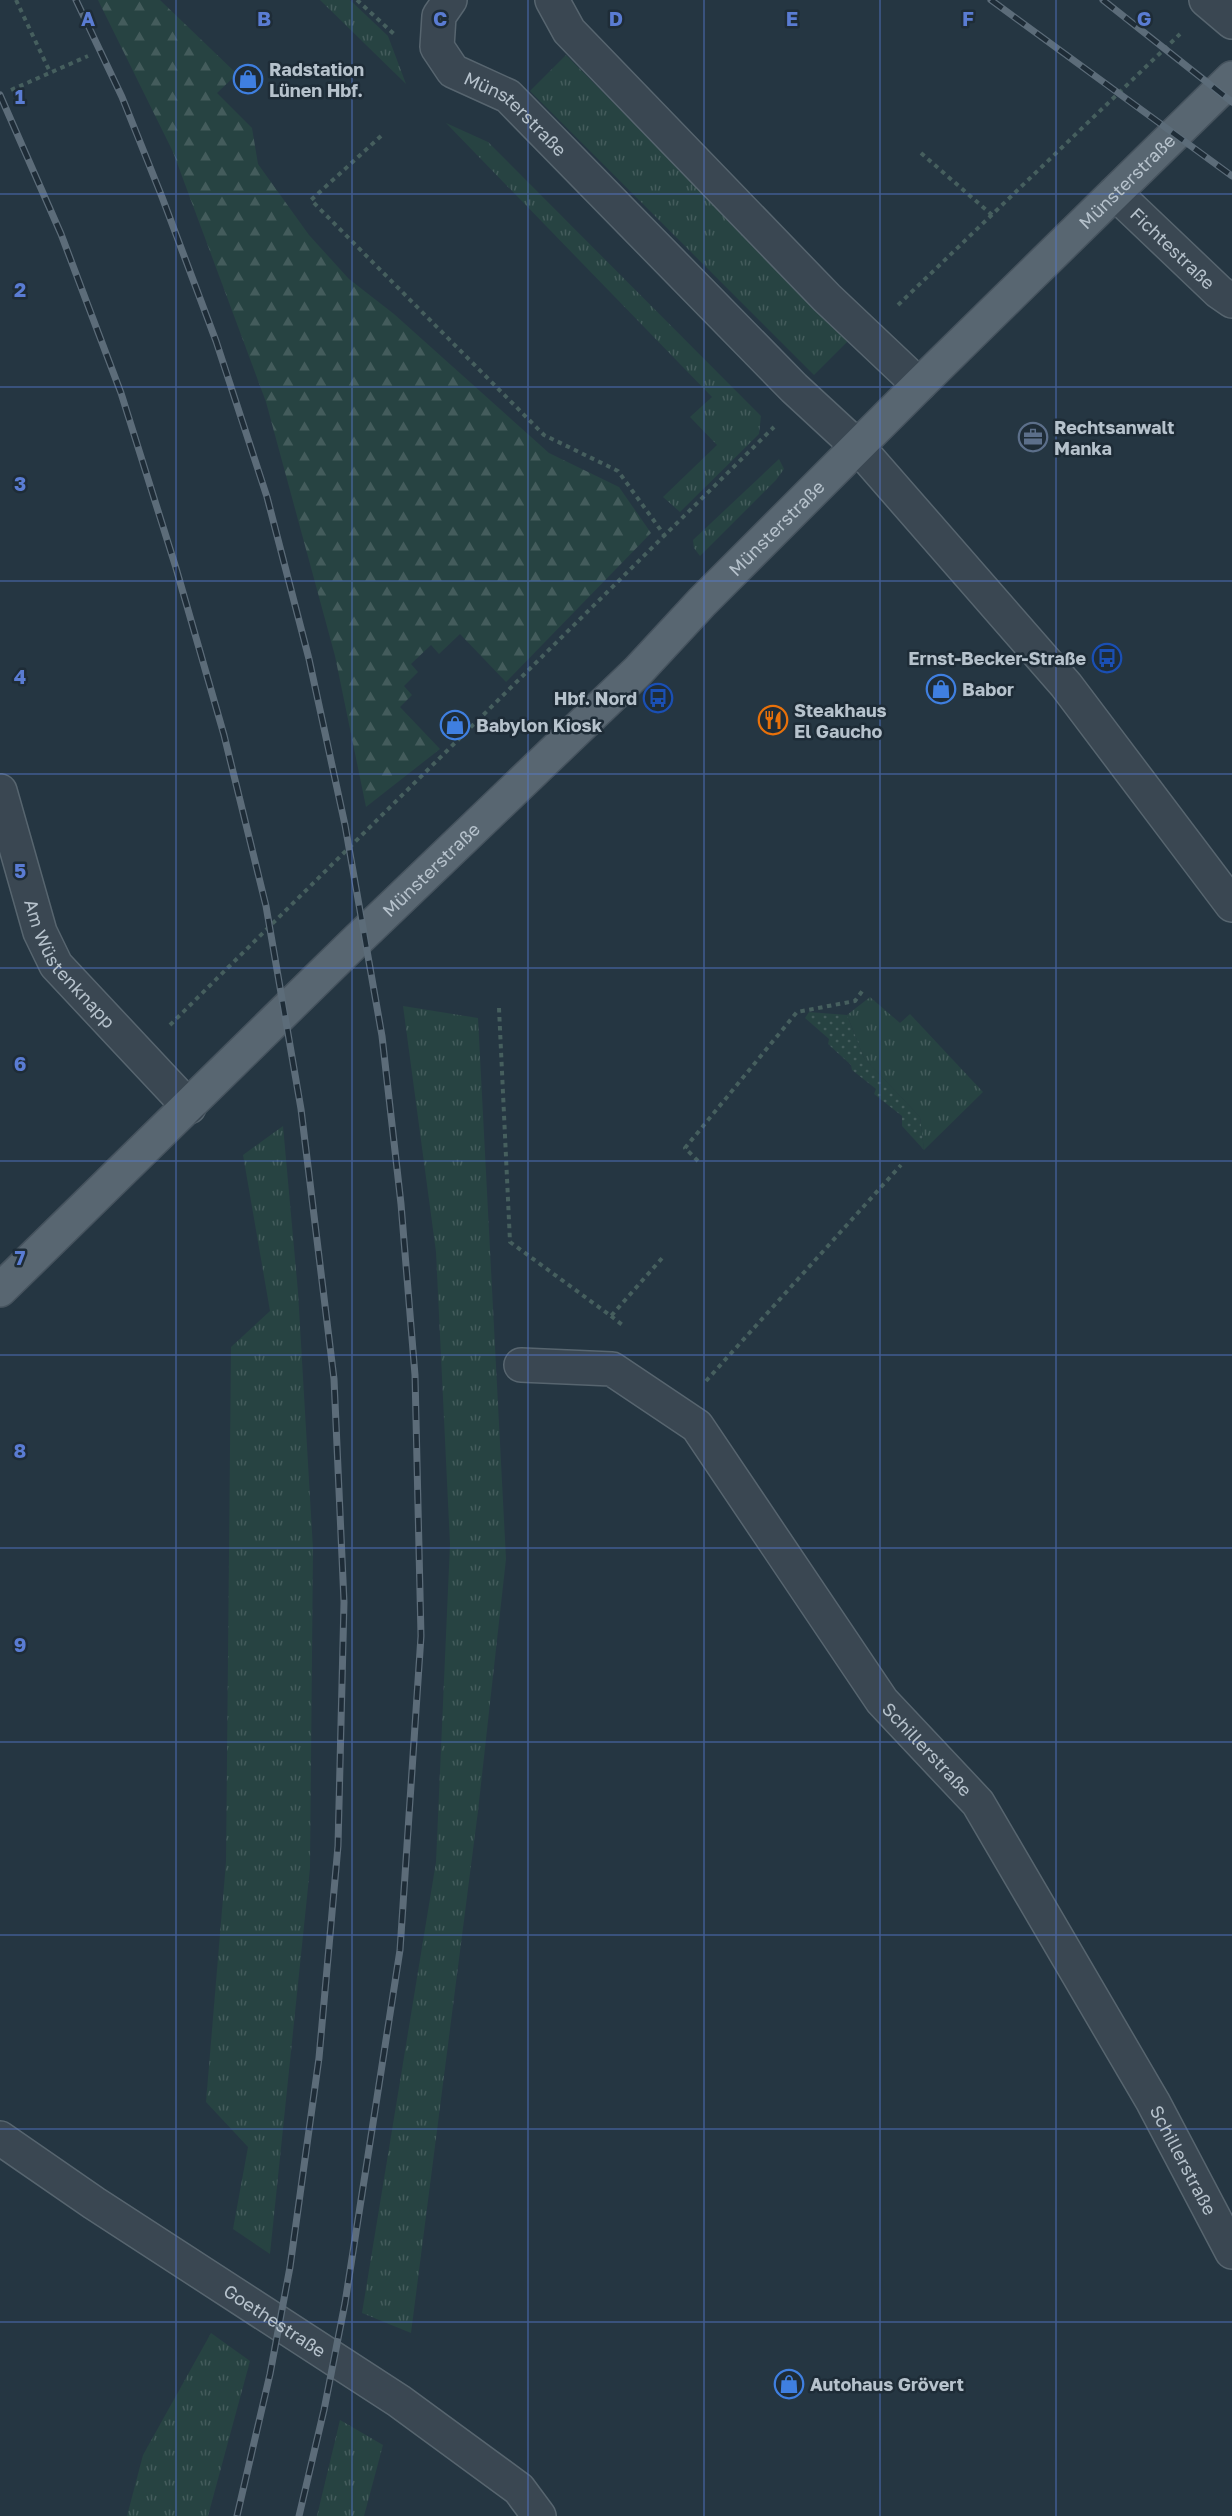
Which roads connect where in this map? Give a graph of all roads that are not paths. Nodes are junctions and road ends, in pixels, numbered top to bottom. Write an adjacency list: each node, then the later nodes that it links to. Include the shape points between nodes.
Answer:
1 (450, 0): 7 (street, Münsterstraße, via 440,16 437,47 453,71 508,96 794,388)
2 (552, 0): 6 (street, via 569,31 827,298)
3 (1232, 78): 4 (main road, Münsterstraße)
4 (1115, 193): 5 (street, Fichtestraße); 6 (main road, Münsterstraße)
5 (1232, 301)
6 (919, 385): 7 (main road, Münsterstraße)
7 (859, 448): 9 (street, via 1066,685); 10 (main road, Münsterstraße, via 702,602 638,671)
8 (0, 790): 10 (street, Am Wüstenknapp, via 40,932 56,965)
9 (1232, 905)
10 (189, 1107): 11 (main road, Münsterstraße)
11 (0, 1290)
12 (520, 1365): 14 (street, Schillerstraße, via 612,1369 697,1426 882,1701 978,1803 1153,2102)
13 (0, 2138): 15 (street, Goethestraße, via 399,2401 519,2488)
14 (1232, 2252)
15 (539, 2516)

